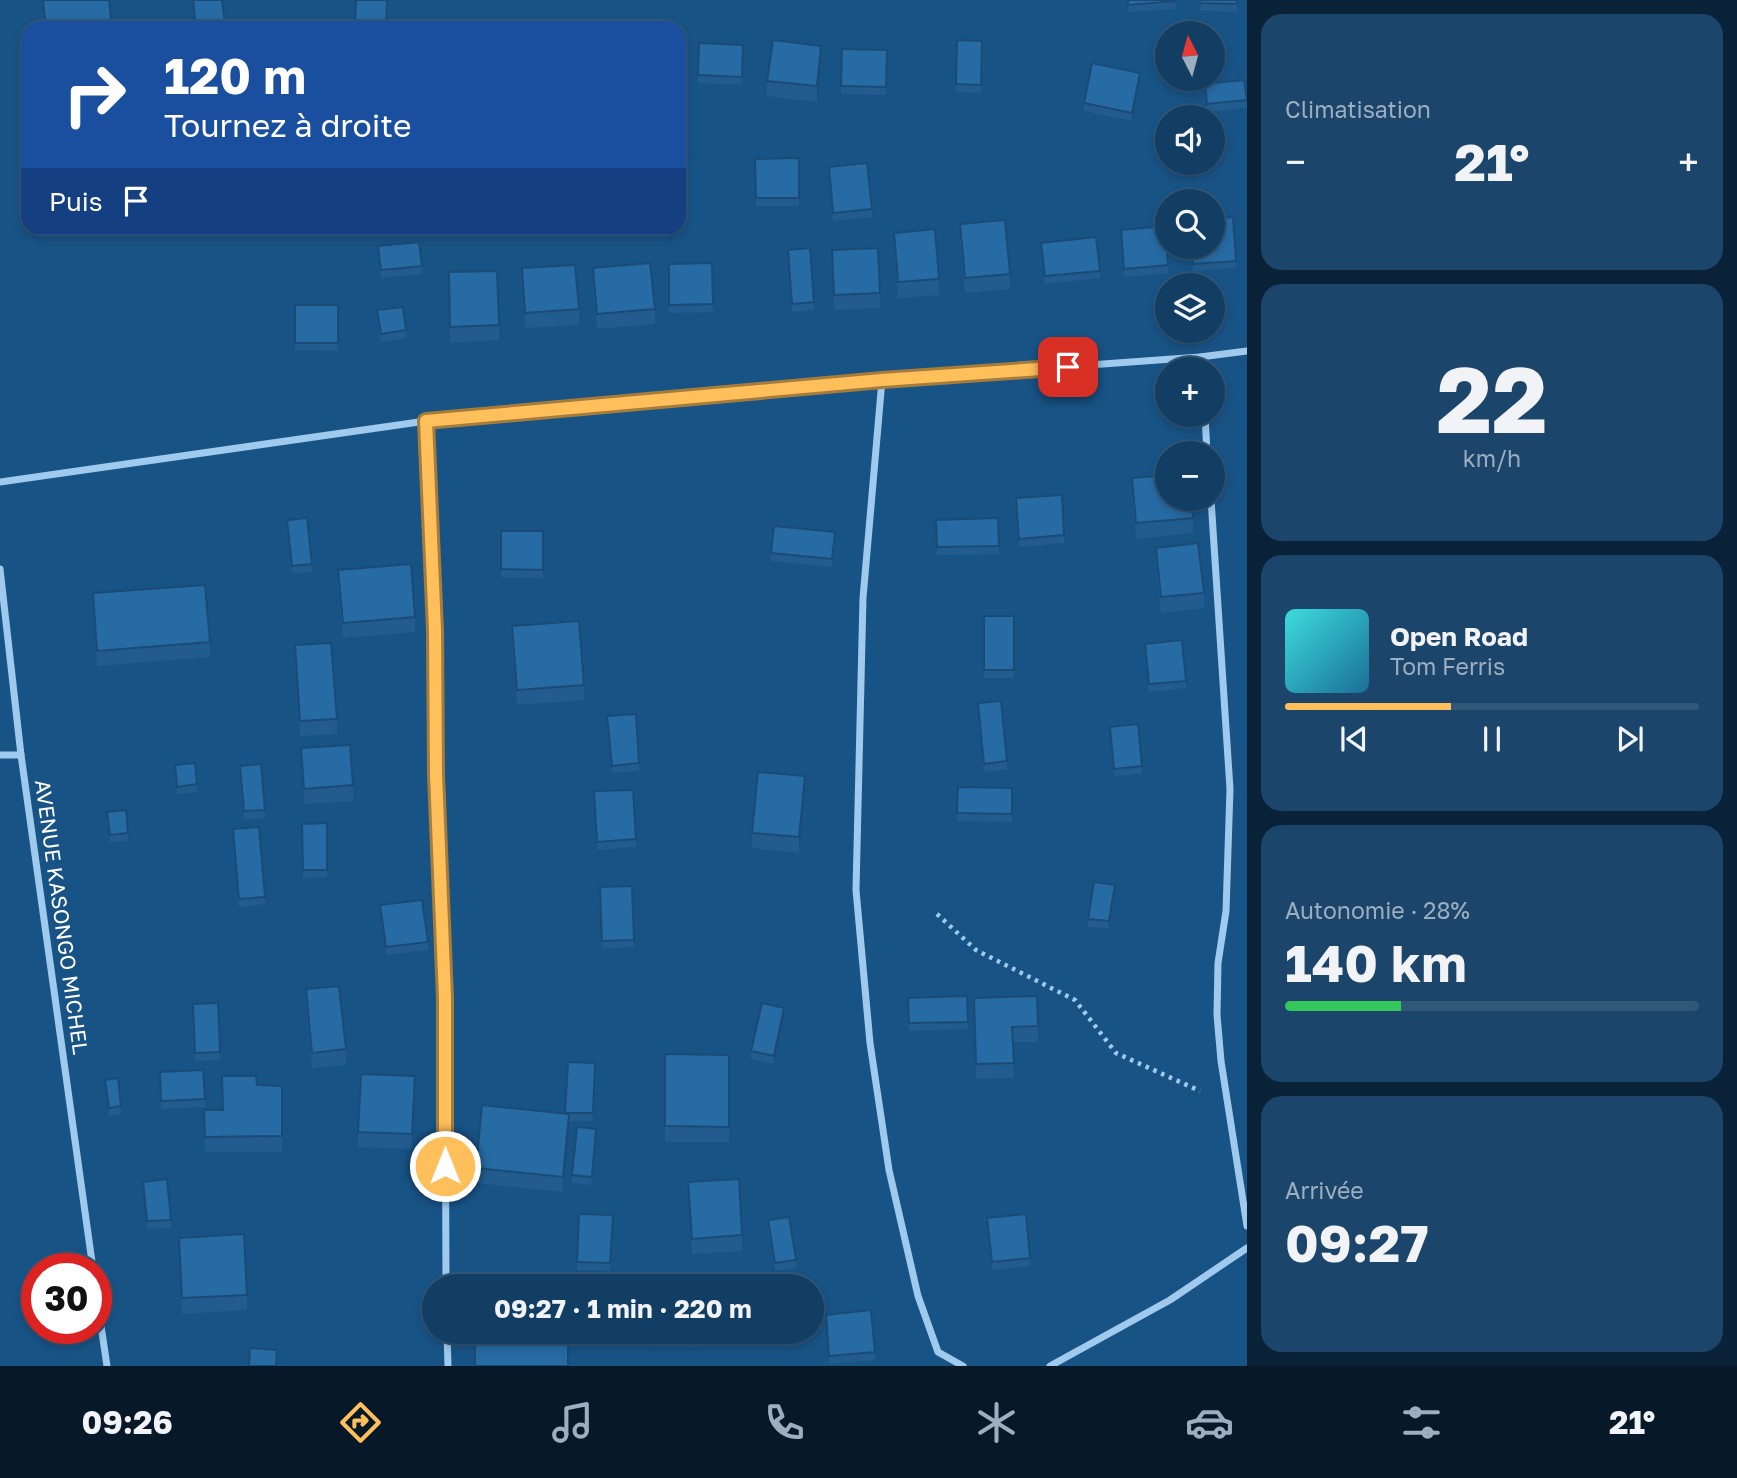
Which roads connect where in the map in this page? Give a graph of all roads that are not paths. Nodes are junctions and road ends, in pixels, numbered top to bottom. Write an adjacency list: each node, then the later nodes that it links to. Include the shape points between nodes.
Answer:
1 (1247, 351): 2 (street)
2 (1200, 357)
3 (1155, 360): 4 (street)
4 (882, 380): 5 (street); 19 (street, via 863,598 856,890 870,1043 889,1170 918,1296 937,1352)
5 (426, 421): 6 (street); 14 (street, via 445,998)
6 (0, 482)
7 (1212, 511): 11 (street, via 1230,789 1217,1015)
8 (0, 569): 10 (street, AVENUE KASONGO MICHEL)
9 (0, 755): 10 (street)
10 (21, 755): 13 (street, AVENUE KASONGO MICHEL)
11 (1247, 1226)
12 (1247, 1248): 20 (street, via 1170,1300)
13 (91, 1253)
14 (446, 1274)
15 (104, 1344): 17 (street)
16 (447, 1344): 18 (street)
17 (107, 1366)
18 (447, 1366)
19 (963, 1366)
20 (1050, 1366)

